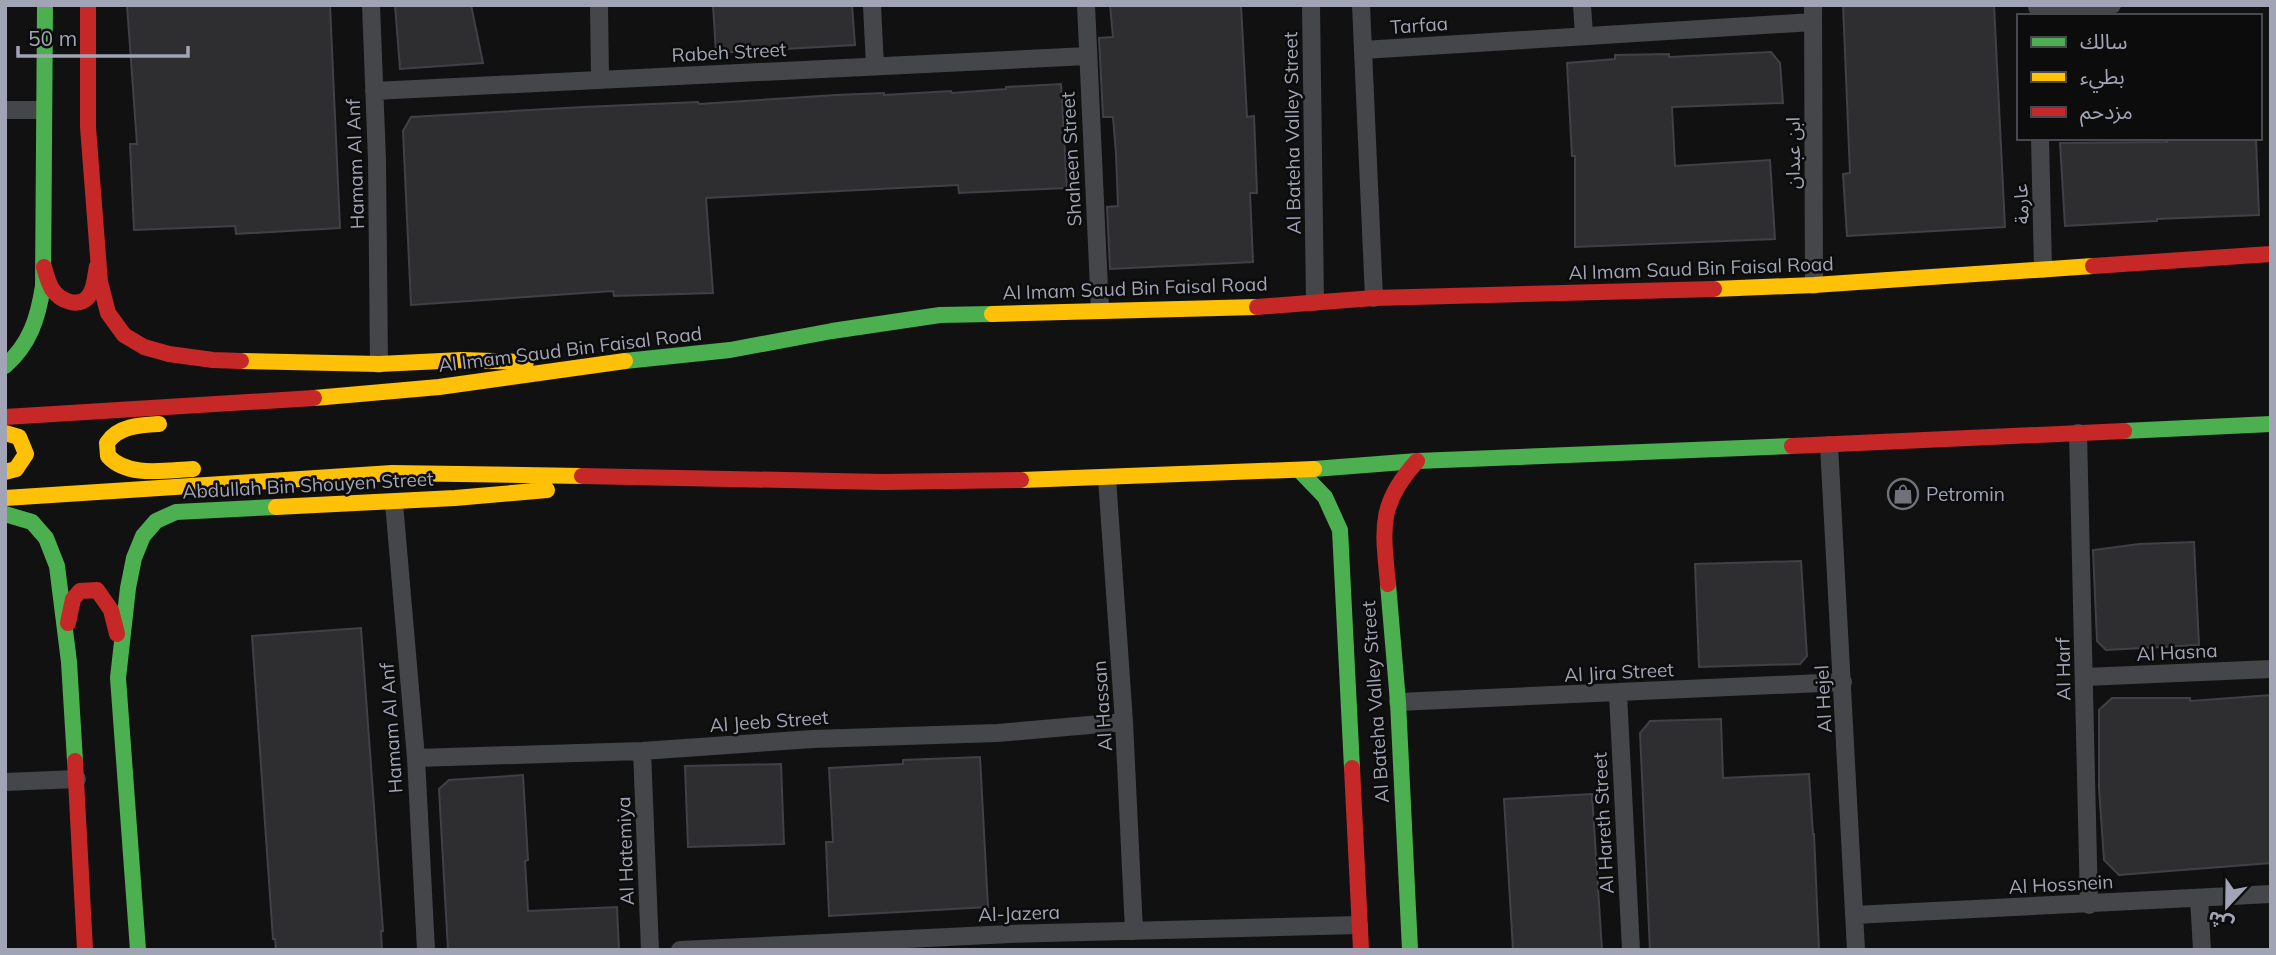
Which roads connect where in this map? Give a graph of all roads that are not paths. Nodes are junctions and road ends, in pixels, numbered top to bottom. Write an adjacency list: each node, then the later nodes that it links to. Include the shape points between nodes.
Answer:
1 (45, 5): 20 (main road)
2 (88, 5): 24 (main road, via 88,127)
3 (371, 5): 18 (street, Hamam Al Anf)
4 (598, 5): 17 (street)
5 (872, 5): 16 (street)
6 (1086, 5): 15 (street, Shaheen Street)
7 (1311, 5): 28 (street, Al Bateha Valley Street)
8 (1361, 5): 14 (street)
9 (1582, 5): 13 (street)
10 (2112, 5): 11 (street)
11 (2037, 9)
12 (1813, 13): 13 (street, Tarfaa); 26 (street, ابن عبدان)
13 (1584, 35): 14 (street, Tarfaa)
14 (1363, 50): 27 (street)
15 (1087, 56): 16 (street, Rabeh Street); 29 (street, Shaheen Street)
16 (875, 66): 17 (street, Rabeh Street)
17 (600, 78): 18 (street, Rabeh Street)
18 (374, 91): 30 (street, Hamam Al Anf)
19 (5, 110): 20 (street)
20 (44, 110): 23 (main road)
21 (2040, 140): 25 (street, عارمة)
22 (2271, 254): 25 (main road, Al Imam Saud Bin Faisal Road)
23 (43, 262): 24 (main road, via 51,288 75,303 89,295); 32 (main road, via 39,313 29,340)
24 (98, 263): 30 (main road, via 108,313 124,335 144,346 213,360)
25 (2043, 269): 26 (main road, Al Imam Saud Bin Faisal Road)
26 (1814, 285): 27 (main road, Al Imam Saud Bin Faisal Road)
27 (1374, 298): 28 (main road, Al Imam Saud Bin Faisal Road)
28 (1315, 302): 29 (main road, Al Imam Saud Bin Faisal Road)
29 (1100, 310): 31 (main road, Al Imam Saud Bin Faisal Road, via 940,315 730,350)
30 (379, 364): 31 (main road, via 461,360)
31 (594, 364): 33 (main road, Al Imam Saud Bin Faisal Road, via 439,387)
32 (5, 366)
33 (296, 400): 34 (main road, Al Imam Saud Bin Faisal Road); 42 (main road, via 236,416 133,427 116,432 106,450 121,466 142,469)
34 (5, 417)
35 (2271, 424): 37 (main road)
36 (5, 433): 41 (main road, via 19,437 26,454 16,469)
37 (2078, 433): 38 (main road); 51 (street, Al Harf)
38 (1829, 445): 39 (main road); 52 (street, Al Hejel)
39 (1417, 461): 40 (main road); 54 (main road, Al Bateha Valley Street, via 1391,497 1383,526)
40 (1299, 470): 44 (main road); 64 (main road, Al Bateha Valley Street, via 1332,504 1340,530)
41 (5, 471)
42 (331, 477): 43 (main road, via 391,473); 45 (main road)
43 (648, 478): 44 (main road, via 883,482); 46 (main road, Abdullah Bin Shouyen Street)
44 (1107, 478): 55 (street, Al Hassan)
45 (5, 498)
46 (394, 503): 49 (main road, Abdullah Bin Shouyen Street, via 176,512 156,522 143,536 134,558); 57 (street, Hamam Al Anf)
47 (5, 514): 48 (main road, via 32,522 46,538 57,566)
48 (66, 634): 49 (main road, via 73,599 80,592 97,590 115,615); 58 (main road)
49 (120, 656): 67 (main road, Abdullah Bin Shouyen Street)
50 (2271, 669): 51 (street, Al Hasna)
51 (2085, 677): 62 (street, Al Harf)
52 (1843, 682): 53 (street, Al Jira Street); 63 (street, Al Hejel)
53 (1618, 694): 54 (street, Al Jira Street); 73 (street, Al Hareth Street)
54 (1398, 702): 72 (main road, Al Bateha Valley Street)
55 (1124, 722): 56 (street, Al Jeeb Street); 65 (street, Al Hassan)
56 (642, 751): 57 (street, Al Jeeb Street); 69 (street, Al Hatemiya)
57 (416, 758): 68 (street, Hamam Al Anf)
58 (77, 779): 59 (street); 66 (main road)
59 (5, 782)
60 (2271, 894): 61 (street, Al Hossnein)
61 (2199, 898): 62 (street, Al Hossnein); 75 (street)
62 (2089, 905): 63 (street, Al Hossnein)
63 (1854, 915): 74 (street, Al Hejel)
64 (1359, 925): 65 (street, Al-Jazera); 71 (main road, Al Bateha Valley Street)
65 (1134, 931): 70 (street, Al-Jazera)
66 (85, 950)
67 (138, 950)
68 (426, 950)
69 (650, 950)
70 (680, 950)
71 (1361, 950)
72 (1410, 950)
73 (1631, 950)
74 (1856, 950)
75 (2202, 950)

